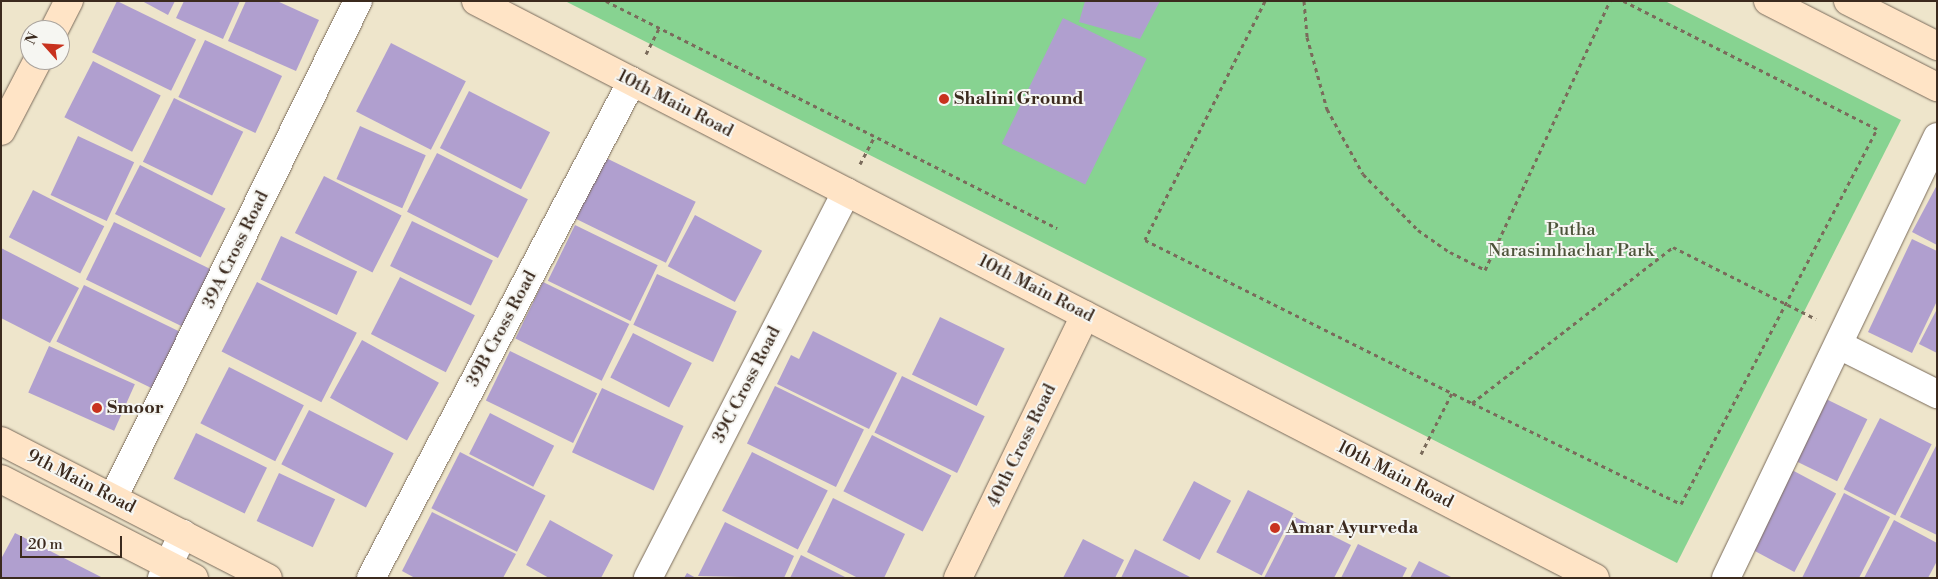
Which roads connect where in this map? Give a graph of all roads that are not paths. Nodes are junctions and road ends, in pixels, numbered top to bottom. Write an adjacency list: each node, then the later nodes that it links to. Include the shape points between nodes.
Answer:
1 (69, 1): 6 (street)
2 (358, 1): 19 (street, 39A Cross Road)
3 (476, 1): 9 (street, 10th Main Road)
4 (1768, 1): 10 (street)
5 (1848, 1): 7 (street)
6 (59, 20)
7 (1937, 46)
8 (33, 70): 11 (street)
9 (632, 81): 13 (street, 10th Main Road); 24 (street, 39B Cross Road)
10 (1937, 87)
11 (2, 127)
12 (1937, 137): 15 (street)
13 (846, 192): 14 (street, 10th Main Road); 25 (street, 39C Cross Road)
14 (1085, 315): 26 (street, 40th Cross Road); 27 (street, 10th Main Road)
15 (1841, 339): 16 (street); 28 (street)
16 (1937, 394)
17 (1, 441): 19 (street, 9th Main Road)
18 (1, 478): 21 (street, 9th Main Road)
19 (112, 498): 20 (street, 9th Main Road)
20 (183, 534): 21 (street); 23 (street, 9th Main Road)
21 (165, 571): 22 (street, 9th Main Road)
22 (194, 578)
23 (268, 578)
24 (372, 578)
25 (648, 578)
26 (958, 578)
27 (1595, 578)
28 (1726, 578)

